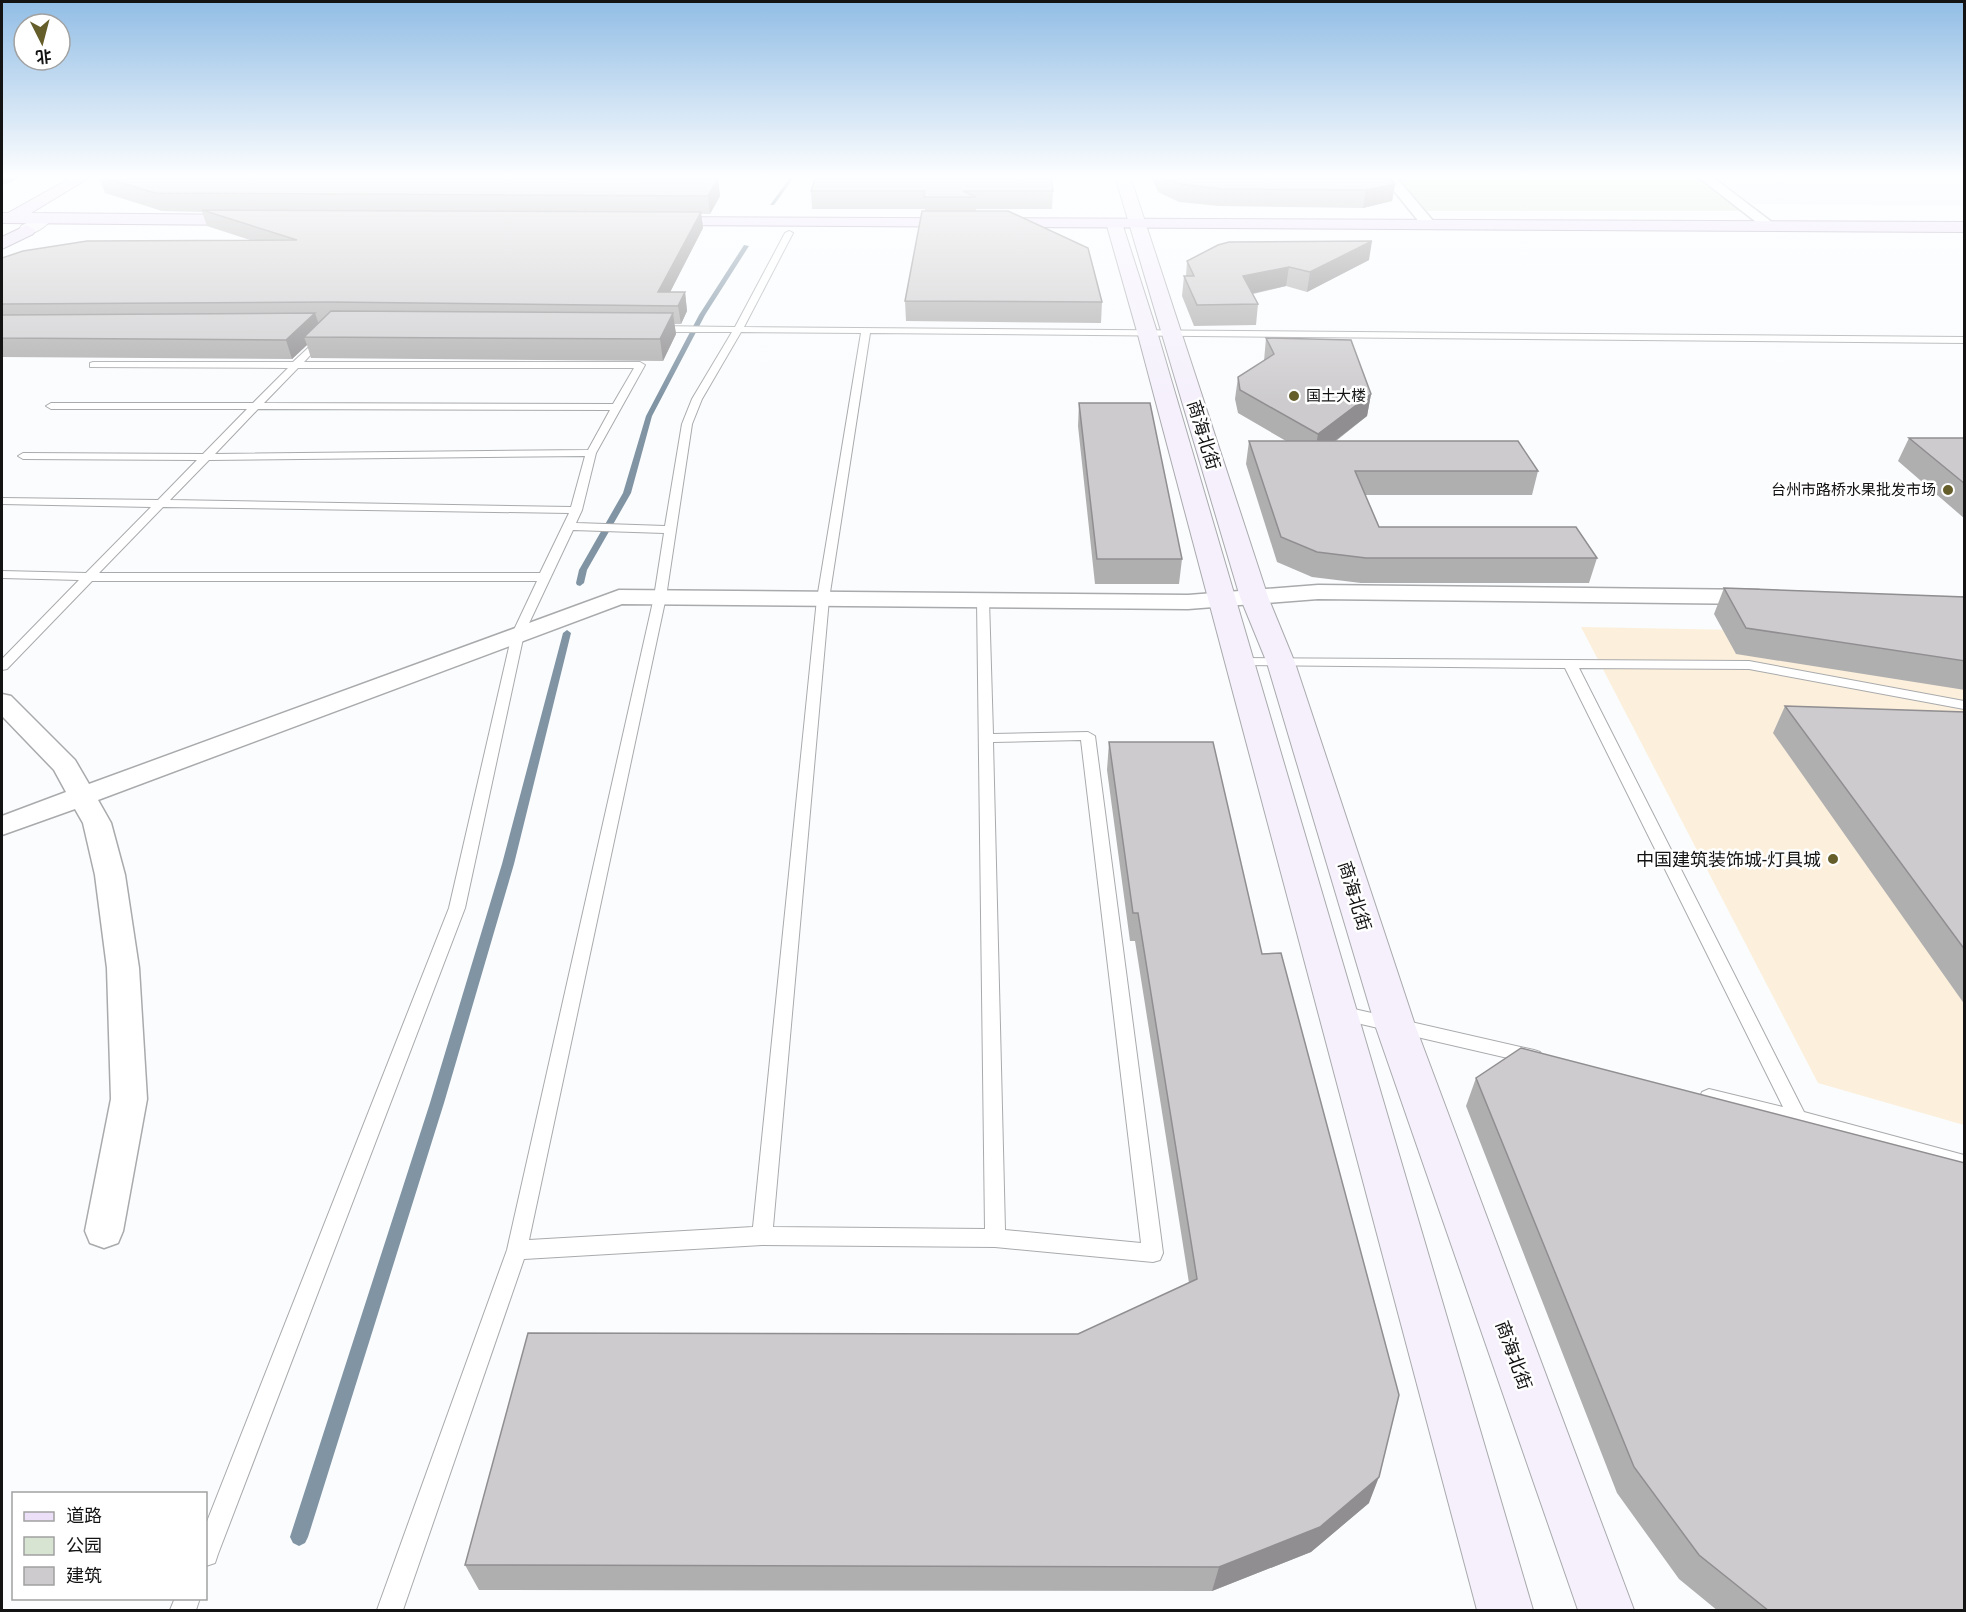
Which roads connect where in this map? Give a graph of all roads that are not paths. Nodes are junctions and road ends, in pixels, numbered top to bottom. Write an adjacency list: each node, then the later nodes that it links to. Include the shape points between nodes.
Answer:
1 (779, 251): 5 (lane)
2 (1134, 251): 7 (main road, 商海北街)
3 (334, 326): 10 (lane)
4 (639, 329): 5 (lane)
5 (738, 330): 6 (lane); 21 (lane, via 697,399 687,424)
6 (866, 331): 7 (lane); 28 (lane)
7 (1160, 335): 8 (lane); 27 (main road, 商海北街)
8 (1965, 340)
9 (93, 365): 10 (lane)
10 (296, 365): 12 (lane, via 640,365); 13 (lane)
11 (51, 406): 13 (lane)
12 (616, 407): 13 (lane); 14 (lane)
13 (254, 408): 16 (lane)
14 (591, 453): 16 (lane); 19 (lane)
15 (23, 456): 16 (lane)
16 (206, 457): 18 (lane)
17 (2, 501): 18 (lane)
18 (159, 505): 19 (lane); 23 (lane)
19 (576, 510): 20 (lane)
20 (569, 526): 21 (lane); 24 (lane)
21 (671, 530): 25 (lane)
22 (2, 574): 23 (lane)
23 (89, 577): 24 (lane); 34 (lane)
24 (546, 578): 30 (lane)
25 (660, 597): 28 (street); 30 (street, via 619,597); 49 (lane)
26 (1778, 597): 27 (street, via 1318,592)
27 (1238, 598): 29 (street, via 1188,602); 31 (main road, 商海北街); 32 (main road, 商海北街)
28 (823, 599): 29 (street); 47 (lane)
29 (983, 600): 37 (lane)
30 (518, 634): 38 (street); 50 (lane, via 457,908)
31 (1239, 662): 32 (lane); 40 (main road, 商海北街)
32 (1281, 663): 33 (lane); 41 (main road, 商海北街)
33 (1570, 664): 36 (lane, via 1749,665); 44 (lane)
34 (2, 666)
35 (2, 702): 38 (street, via 65,766)
36 (1965, 705)
37 (986, 738): 48 (lane); 48 (lane, via 1088,736 1153,1253)
38 (82, 796): 39 (street); 46 (street, via 96,824 110,875 123,968 129,1099)
39 (2, 826)
40 (1337, 1012): 41 (lane); 52 (main road, 商海北街)
41 (1395, 1025): 42 (lane); 53 (main road, 商海北街)
42 (1556, 1062)
43 (1694, 1094): 44 (lane)
44 (1798, 1118): 45 (lane)
45 (1965, 1163)
46 (104, 1231)
47 (762, 1236): 48 (lane); 49 (lane)
48 (995, 1238)
49 (517, 1250): 51 (lane)
50 (207, 1551)
51 (390, 1611)
52 (1504, 1611)
53 (1606, 1611)

